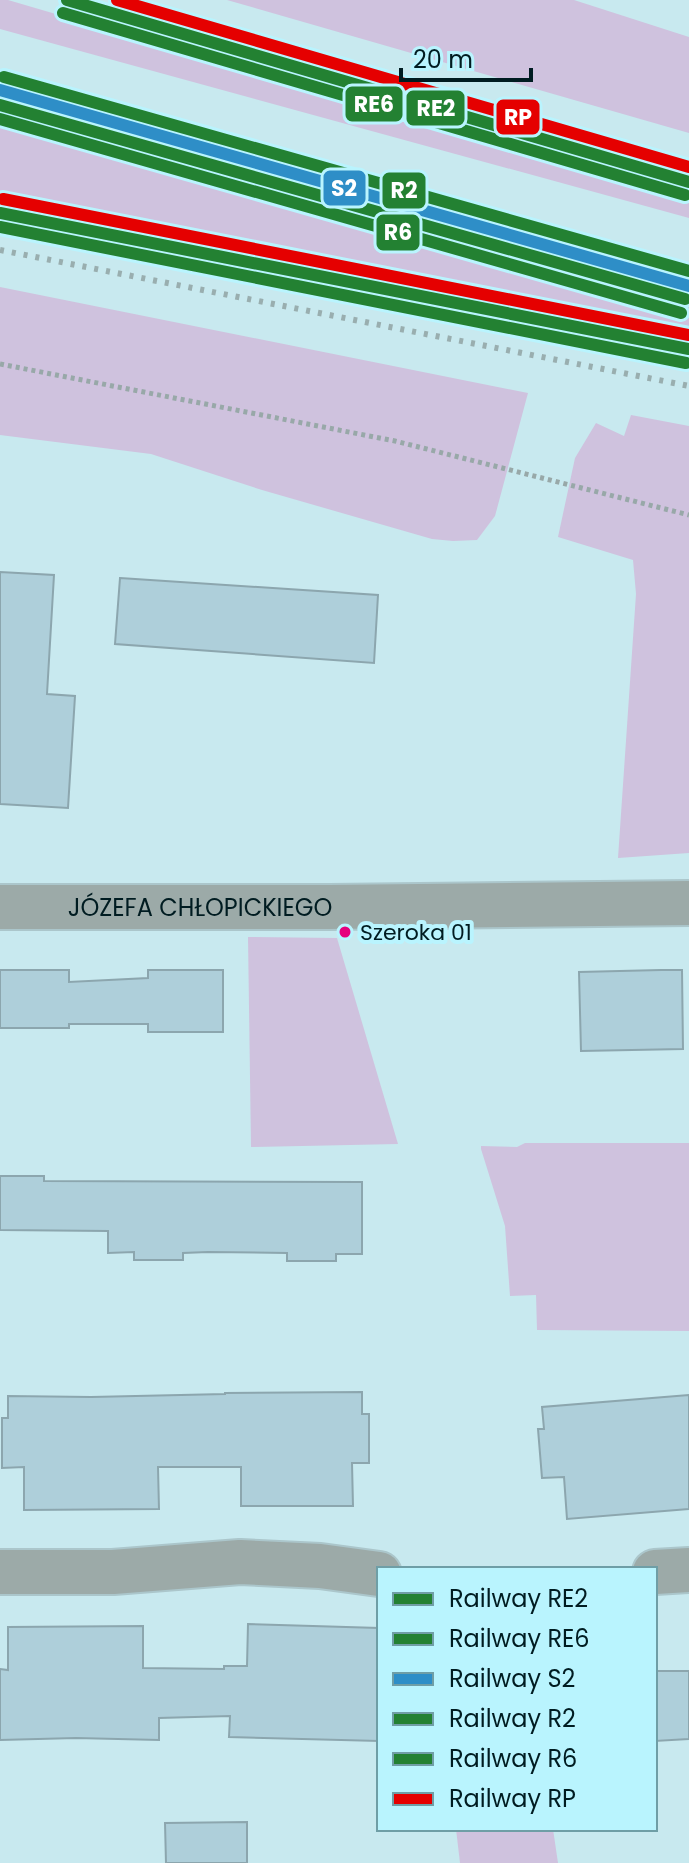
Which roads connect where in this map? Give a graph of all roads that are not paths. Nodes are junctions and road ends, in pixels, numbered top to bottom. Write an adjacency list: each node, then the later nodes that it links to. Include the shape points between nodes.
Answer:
1 (689, 903): 2 (street, JÓZEFA CHŁOPICKIEGO)
2 (0, 907)
3 (689, 1570): 5 (street)
4 (0, 1572): 6 (street, via 113,1572 240,1562)
5 (657, 1572)
6 (377, 1574)

